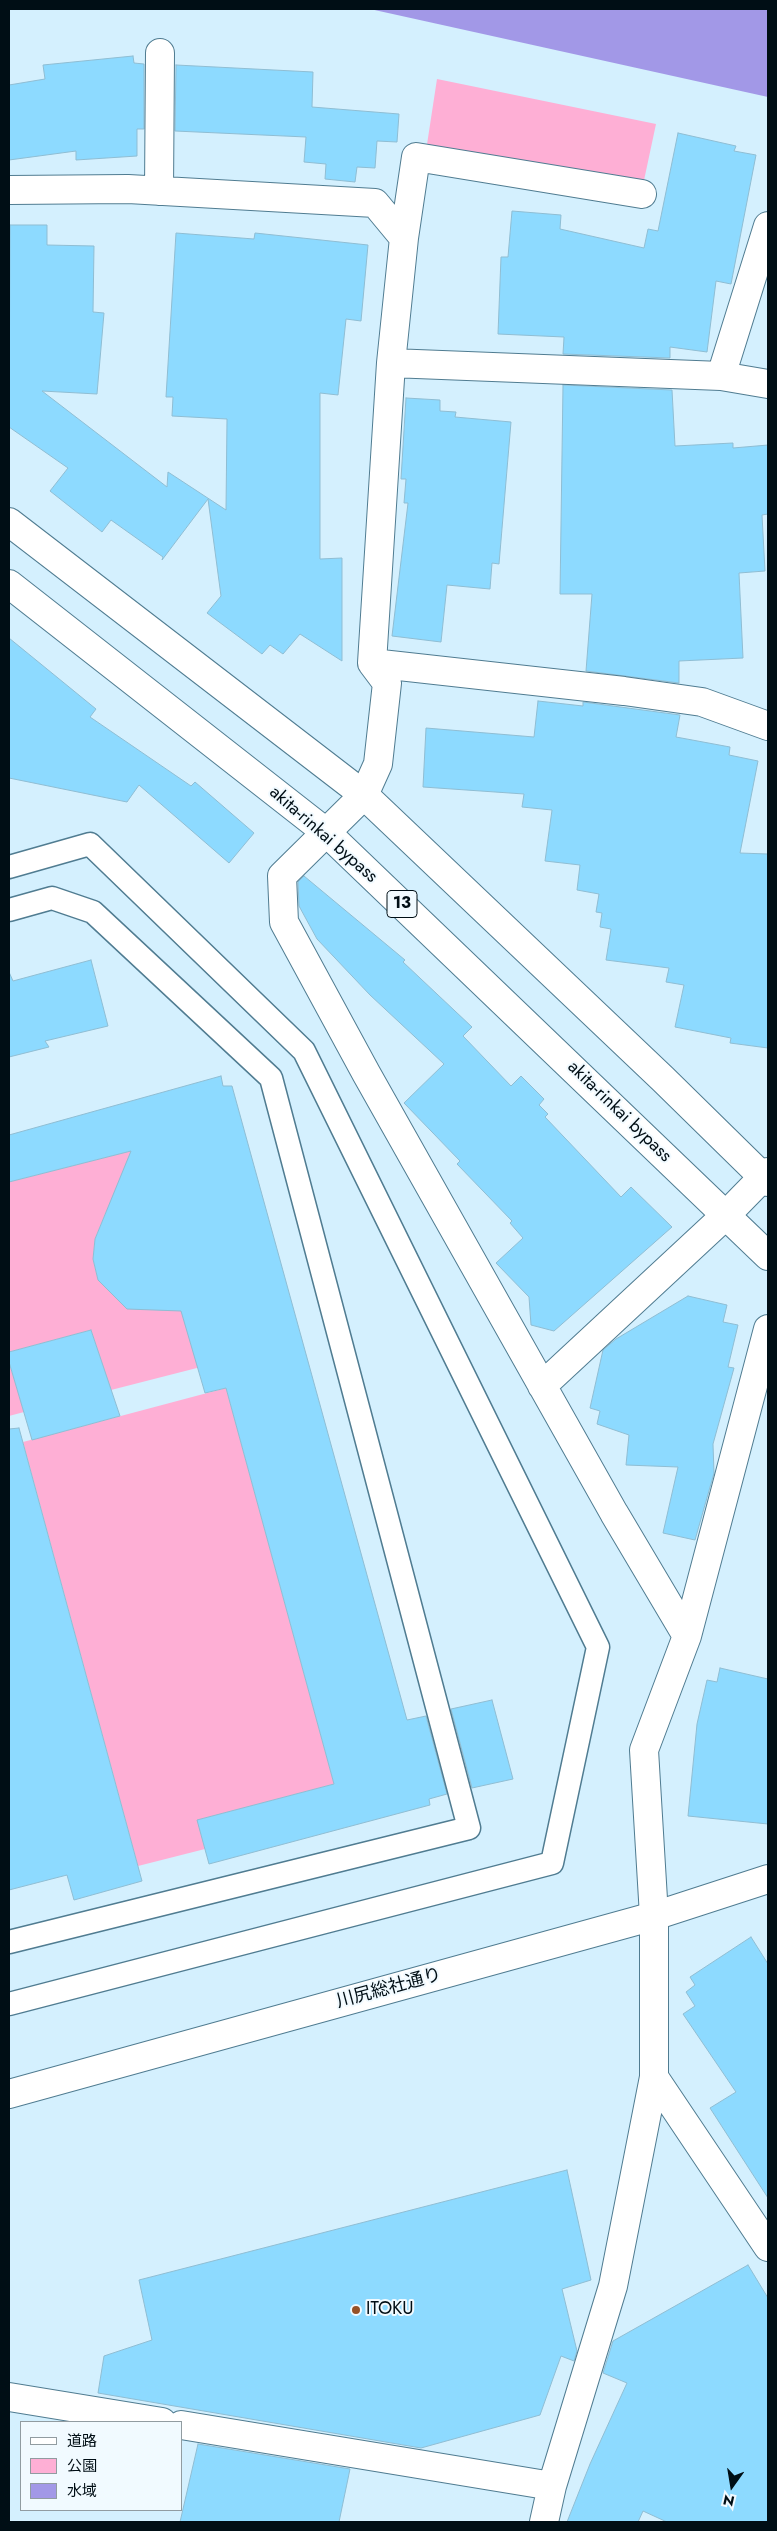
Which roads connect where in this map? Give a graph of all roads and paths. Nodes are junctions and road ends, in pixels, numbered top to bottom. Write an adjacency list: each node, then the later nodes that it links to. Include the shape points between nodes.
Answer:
1 (160, 53): 3 (main road)
2 (9, 190): 3 (main road)
3 (159, 190): 6 (main road, via 375,203)
4 (642, 194): 6 (main road, via 416,157)
5 (768, 226): 8 (main road)
6 (404, 238): 7 (main road)
7 (390, 363): 8 (main road); 12 (main road)
8 (720, 376): 9 (main road)
9 (768, 384)
10 (9, 522): 14 (main road)
11 (9, 584): 15 (main road, akita-rinkai bypass / 13)
12 (372, 663): 13 (main road, via 702,702); 14 (main road, via 386,682 378,764)
13 (768, 726)
14 (364, 795): 15 (main road); 18 (main road)
15 (327, 833): 19 (main road, akita-rinkai bypass / 13); 22 (main road, via 282,876 284,922)
16 (9, 867): 27 (lane, via 90,844 304,1051 598,1647 552,1863)
17 (9, 910): 26 (lane, via 52,898 93,912 271,1078 469,1828)
18 (767, 1177): 19 (main road)
19 (726, 1215): 20 (main road, akita-rinkai bypass / 13); 22 (main road)
20 (768, 1256)
21 (768, 1329): 23 (main road)
22 (542, 1386): 23 (main road)
23 (687, 1636): 25 (main road, via 644,1750)
24 (768, 1879): 25 (main road, 川尻総社通り)
25 (654, 1916): 28 (main road); 29 (main road, 川尻総社通り)
26 (9, 1942)
27 (9, 2004)
28 (654, 2077): 30 (main road); 34 (main road, via 613,2286)
29 (9, 2094)
30 (768, 2247)
31 (9, 2397): 32 (main road)
32 (156, 2421)
33 (182, 2425): 34 (main road)
34 (552, 2486): 35 (main road)
35 (544, 2522)

